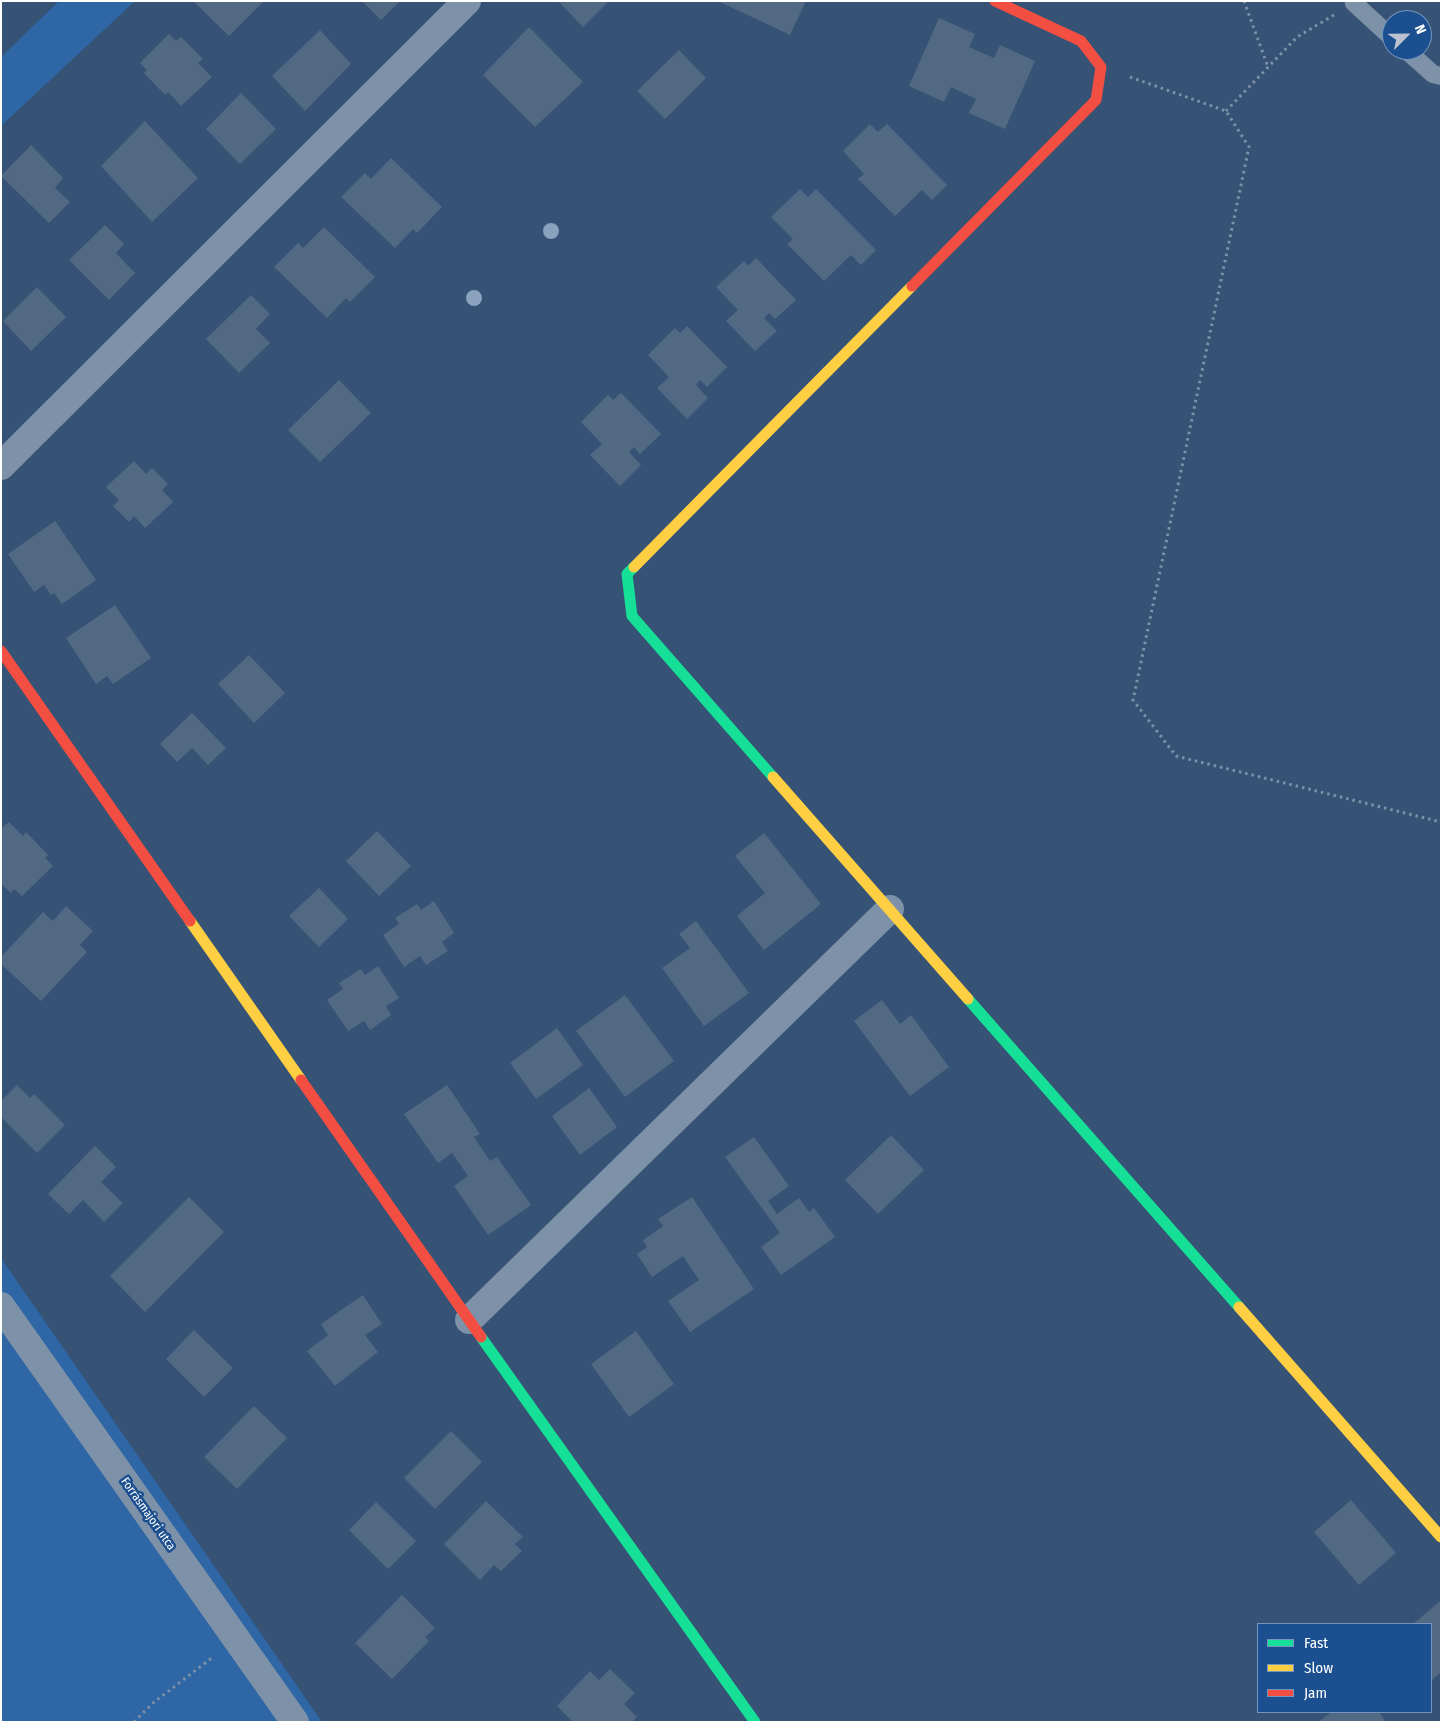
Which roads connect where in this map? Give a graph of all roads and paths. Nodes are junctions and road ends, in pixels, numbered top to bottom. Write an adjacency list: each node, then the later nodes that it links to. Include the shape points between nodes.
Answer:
1 (467, 1): 11 (street)
2 (995, 1): 7 (street, via 1081,41)
3 (1244, 1): 8 (path)
4 (1354, 2): 5 (lane); 8 (path, via 1297,37)
5 (1382, 29)
6 (1417, 60): 9 (lane, via 1433,74)
7 (1101, 67): 10 (path); 14 (street, via 1096,100 627,574 632,616)
8 (1268, 67): 10 (path)
9 (1441, 76)
10 (1226, 111): 13 (path, via 1249,147 1133,700 1176,756)
11 (1, 466)
12 (1, 651): 16 (street)
13 (1441, 822)
14 (890, 909): 16 (street); 17 (street)
15 (1, 1306): 18 (street, Forrásmajori utca)
16 (469, 1320): 21 (street)
17 (1441, 1537)
18 (237, 1639): 19 (path, via 153,1703); 20 (street, Forrásmajori utca)
19 (134, 1722)
20 (295, 1722)
21 (755, 1722)

